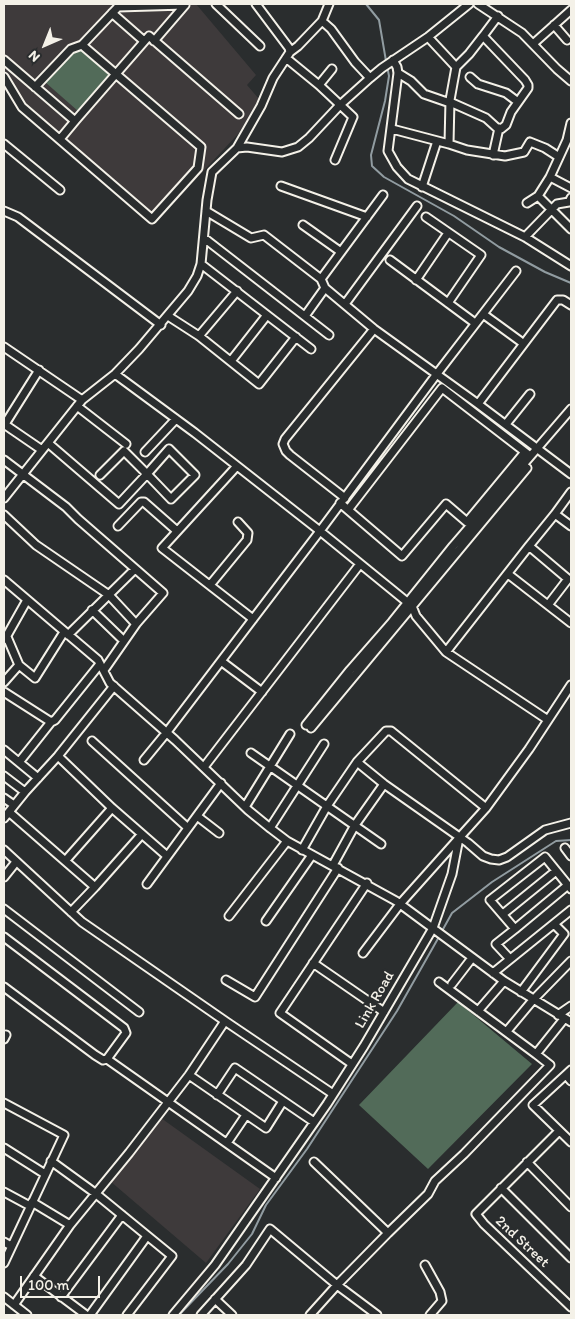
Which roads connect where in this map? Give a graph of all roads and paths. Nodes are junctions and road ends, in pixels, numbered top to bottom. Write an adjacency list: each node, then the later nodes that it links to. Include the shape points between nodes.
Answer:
1 (216, 4): 20 (street)
2 (256, 4): 21 (street, via 289,48)
3 (330, 4): 10 (street)
4 (469, 4): 14 (street)
5 (479, 4): 9 (street)
6 (171, 5): 7 (street); 11 (street); 11 (street, via 185,4)
7 (116, 8): 17 (street); 19 (street)
8 (571, 10): 12 (street)
9 (498, 16): 13 (street); 18 (street)
10 (322, 21): 21 (street); 30 (street)
11 (169, 23): 16 (street)
12 (554, 25): 15 (street); 18 (street)
13 (483, 36): 24 (street); 35 (street, via 528,85)
14 (428, 37): 23 (street); 24 (street)
15 (567, 40)
16 (154, 41): 17 (street, via 149,36); 37 (street)
17 (144, 42): 27 (street)
18 (533, 44): 31 (street)
19 (82, 45): 27 (street); 33 (street, via 70,49)
20 (260, 46)
21 (288, 55): 32 (street); 46 (street)
22 (4, 60): 33 (street)
23 (391, 62): 26 (street); 30 (street)
24 (456, 67): 34 (street)
25 (332, 69): 32 (street)
26 (398, 73): 34 (street, via 424,94); 41 (street)
27 (116, 74): 38 (street); 42 (street, via 201,147 198,168 152,219)
28 (470, 77): 35 (street, via 478,84)
29 (4, 78): 42 (street, via 22,107)
30 (370, 78): 36 (street)
31 (571, 81)
32 (319, 85): 36 (street)
33 (35, 87): 38 (street)
34 (450, 102): 40 (street); 45 (street)
35 (518, 102): 40 (street, via 504,128)
36 (340, 104): 46 (street, via 309,138 291,150); 49 (street, via 353,117)
37 (239, 114)
38 (75, 121): 42 (street)
39 (571, 123): 48 (street)
40 (500, 128): 47 (street)
41 (392, 129): 43 (street); 52 (street, via 388,151 408,179)
42 (60, 139)
43 (437, 141): 45 (street); 52 (street)
44 (4, 144): 54 (street)
45 (449, 144): 47 (street)
46 (237, 148): 62 (street, via 212,172)
47 (493, 155): 48 (street, via 524,152 530,142)
48 (559, 157): 50 (street)
49 (336, 160)
50 (550, 176): 53 (street); 56 (street)
51 (281, 186): 63 (street)
52 (422, 187): 68 (street)
53 (571, 188)
54 (60, 190)
55 (383, 195): 63 (street)
56 (538, 196): 58 (street); 60 (street)
57 (571, 198): 60 (street)
58 (527, 202)
59 (417, 206): 80 (street)
60 (551, 210): 66 (street); 68 (street)
61 (4, 211): 87 (street, via 18,217)
62 (206, 211): 69 (street); 75 (street, via 251,238 264,235)
63 (367, 217): 70 (street)
64 (426, 217): 67 (street)
65 (304, 225): 70 (street)
66 (571, 229)
67 (448, 233): 76 (street); 79 (street, via 481,255)
68 (525, 237): 73 (street)
69 (204, 238): 72 (street); 85 (street)
70 (342, 252): 75 (street)
71 (390, 260): 76 (street)
72 (202, 264): 78 (street); 84 (street, via 188,291)
73 (571, 266)
74 (516, 271): 82 (street)
75 (321, 279): 77 (street)
76 (416, 280): 79 (street)
77 (326, 288): 80 (street); 85 (street)
78 (237, 291): 83 (street); 90 (street)
79 (448, 303): 86 (street)
80 (346, 304): 88 (street)
81 (571, 305): 101 (street, via 557,300)
82 (483, 314): 86 (street); 92 (street)
83 (267, 315): 91 (street); 95 (street)
84 (168, 316): 87 (street); 90 (street)
85 (304, 316): 89 (street)
86 (475, 324): 98 (street)
87 (161, 325): 97 (street)
88 (374, 329): 98 (street); 121 (street, via 283,444 290,455)
89 (328, 335)
90 (199, 336): 95 (street)
91 (296, 337): 93 (street); 95 (street, via 258,384)
92 (520, 342)
93 (311, 349)
94 (5, 350): 96 (street)
95 (231, 361)
96 (39, 370): 100 (street); 105 (street)
97 (115, 374): 100 (street); 104 (street)
98 (436, 375): 101 (street); 121 (street)
99 (530, 394): 106 (street)
100 (79, 403): 107 (street); 108 (street)
101 (478, 404): 106 (street)
102 (571, 409): 110 (street)
103 (571, 416): 110 (street)
104 (176, 419): 111 (street); 114 (street)
105 (4, 424): 109 (street)
106 (506, 424): 110 (street)
107 (48, 443): 109 (street); 116 (street, via 119,504)
108 (126, 444)
109 (42, 450): 115 (street)
110 (540, 450): 112 (street); 117 (street); 138 (street)
111 (145, 452)
112 (528, 454): 122 (street, via 467,522 446,504 402,556); 122 (street, via 442,388); 138 (street)
113 (4, 460): 115 (street)
114 (237, 466): 128 (street); 129 (street)
115 (23, 474): 120 (street); 132 (street, via 66,506)
116 (147, 474): 116 (street, via 171,498 195,475 169,449); 118 (street, via 124,451)
117 (571, 474)
118 (100, 475)
119 (571, 492): 123 (street)
120 (4, 498)
121 (342, 501): 122 (street); 129 (street)
122 (348, 510)
123 (556, 514): 127 (street); 130 (street)
124 (4, 515): 136 (street, via 36,545)
125 (238, 522): 135 (street, via 248,534 247,540)
126 (118, 526): 128 (street, via 144,502)
127 (571, 526)
128 (177, 531): 135 (street, via 162,548)
129 (320, 531): 131 (street); 141 (street)
130 (530, 546): 133 (street); 139 (street, via 568,578)
131 (360, 564): 138 (street); 155 (street)
132 (134, 570): 136 (street); 143 (street, via 163,594)
133 (508, 574): 139 (street); 147 (street)
134 (4, 580): 137 (street)
135 (210, 585): 141 (street)
136 (109, 595): 140 (street); 143 (street)
137 (27, 600): 144 (street); 145 (street)
138 (410, 604): 147 (street); 158 (street)
139 (548, 605): 142 (street)
140 (92, 610): 144 (street); 146 (street)
141 (253, 619): 148 (street)
142 (571, 623)
143 (136, 624): 146 (street)
144 (66, 633): 149 (street, via 35,678); 150 (street)
145 (5, 639): 149 (street)
146 (124, 641): 150 (street)
147 (446, 652): 156 (street)
148 (221, 661): 155 (street); 159 (street)
149 (19, 665): 151 (street)
150 (102, 667): 152 (street); 157 (street)
151 (4, 682)
152 (114, 686): 159 (street); 165 (street)
153 (570, 690): 156 (street)
154 (4, 692): 157 (street)
155 (262, 692): 170 (street)
156 (548, 720): 182 (street)
157 (50, 722): 167 (street)
158 (308, 727)
159 (167, 732): 166 (street); 170 (street)
160 (290, 734): 169 (street)
161 (92, 741): 187 (street)
162 (324, 744): 175 (street)
163 (4, 750): 167 (street)
164 (251, 753): 169 (street)
165 (58, 756): 172 (street); 181 (street)
166 (144, 760)
167 (20, 761): 172 (street)
168 (357, 762): 174 (street); 179 (street); 182 (street, via 386,731 391,731)
169 (270, 766): 175 (street); 178 (street)
170 (204, 767): 173 (street)
171 (4, 776): 176 (street)
172 (38, 778): 176 (street)
173 (221, 783): 178 (street); 183 (street)
174 (384, 784): 186 (street); 191 (street)
175 (298, 786): 179 (street); 188 (street)
176 (25, 792): 180 (street)
177 (4, 798): 180 (street)
178 (245, 806): 188 (street)
179 (327, 806): 186 (street); 196 (street)
180 (12, 808): 184 (street); 200 (street)
181 (112, 808): 190 (street); 200 (street)
182 (486, 808): 191 (street)
183 (197, 816): 187 (street); 189 (street)
184 (4, 818)
185 (571, 823): 191 (street, via 545,830 500,860 483,856)
186 (356, 825): 193 (street); 202 (street)
187 (188, 828): 198 (street)
188 (270, 828): 192 (street)
189 (219, 833)
190 (142, 834): 198 (street); 208 (street)
191 (459, 838): 209 (street); 218 (street, Link Road)
192 (287, 841): 196 (street); 214 (street)
193 (381, 844)
194 (565, 848): 199 (street)
195 (4, 850): 201 (street)
196 (302, 850): 197 (street)
197 (312, 855): 202 (street); 215 (street)
198 (167, 856): 206 (street)
199 (571, 856)
200 (66, 860): 208 (street)
201 (16, 862): 204 (street); 212 (street)
202 (336, 867): 205 (street); 226 (street, via 255,998)
203 (556, 871): 207 (street); 213 (street); 213 (street, via 545,857 494,896 490,900)
204 (4, 876)
205 (366, 883): 209 (street); 224 (street)
206 (147, 884)
207 (570, 887): 217 (street)
208 (96, 888): 212 (street)
209 (400, 904): 218 (street); 220 (street)
210 (4, 909): 235 (street)
211 (571, 910): 216 (street)
212 (71, 912): 238 (street)
213 (503, 914): 217 (street)
214 (229, 916)
215 (266, 921)
216 (555, 924): 222 (street); 231 (street, via 564,934)
217 (515, 929): 222 (street, via 496,944)
218 (435, 930): 221 (street); 236 (street, Link Road)
219 (4, 937): 241 (street, via 124,1028 126,1033)
220 (363, 953)
221 (472, 958): 225 (street); 229 (street)
222 (510, 959): 225 (street)
223 (571, 961): 232 (street)
224 (313, 963): 236 (street); 242 (street, via 280,1013)
225 (494, 973): 227 (street)
226 (226, 980)
227 (504, 981): 231 (street); 234 (street)
228 (439, 982): 234 (street)
229 (452, 984)
230 (4, 987): 241 (street, via 95,1055)
231 (521, 992): 232 (street)
232 (533, 1000): 237 (street); 239 (street)
233 (571, 1006): 237 (street)
234 (478, 1011): 239 (street)
235 (139, 1012)
236 (384, 1012): 242 (street, Link Road)
237 (565, 1019): 240 (street)
238 (225, 1021): 243 (street); 245 (street)
239 (507, 1031): 240 (street)
240 (536, 1054): 268 (street, via 550,1065)
241 (107, 1059): 247 (street)
242 (352, 1064): 245 (street, Link Road)
243 (189, 1075): 246 (street); 247 (street)
244 (569, 1075): 252 (street, via 534,1105)
245 (333, 1094): 251 (street, Link Road)
246 (217, 1095): 248 (street, via 235,1068); 250 (street)
247 (169, 1101): 254 (street); 263 (street)
248 (283, 1101): 250 (street, via 266,1128); 251 (street)
249 (4, 1103): 256 (street, via 64,1135)
250 (246, 1115): 254 (street)
251 (314, 1122): 260 (street, Link Road)
252 (559, 1131): 253 (street); 258 (street, 2nd Street)
253 (571, 1142)
254 (227, 1143): 260 (street)
255 (4, 1148): 259 (street)
256 (50, 1161): 259 (street); 263 (street)
257 (314, 1162): 268 (street)
258 (527, 1162): 261 (street, 2nd Street); 265 (street)
259 (45, 1174): 264 (street)
260 (276, 1178): 286 (street, Link Road, via 215,1265)
261 (501, 1188): 272 (street); 281 (street, 2nd Street, via 476,1214)
262 (4, 1192): 264 (street)
263 (95, 1193): 266 (street); 267 (street)
264 (31, 1204): 267 (street); 271 (street)
265 (571, 1207)
266 (122, 1215): 269 (street); 278 (street)
267 (70, 1225): 275 (street)
268 (388, 1233): 276 (street)
269 (147, 1236): 284 (street); 285 (street, via 172,1256)
270 (4, 1242): 271 (street)
271 (12, 1246): 273 (street)
272 (570, 1255)
273 (4, 1262)
274 (425, 1265): 291 (street, via 442,1301)
275 (34, 1276): 278 (street); 280 (street)
276 (337, 1285): 279 (street, via 270,1229 246,1265); 282 (street); 289 (street)
277 (4, 1297): 280 (street)
278 (61, 1297): 284 (street)
279 (215, 1299): 287 (street); 288 (street)
280 (14, 1305): 283 (street)
281 (571, 1307)
282 (367, 1313): 290 (street)
283 (27, 1315)
284 (88, 1315)
285 (127, 1315)
286 (173, 1315)
287 (202, 1315)
288 (232, 1315)
289 (310, 1315)
290 (377, 1315)
291 (430, 1315)

